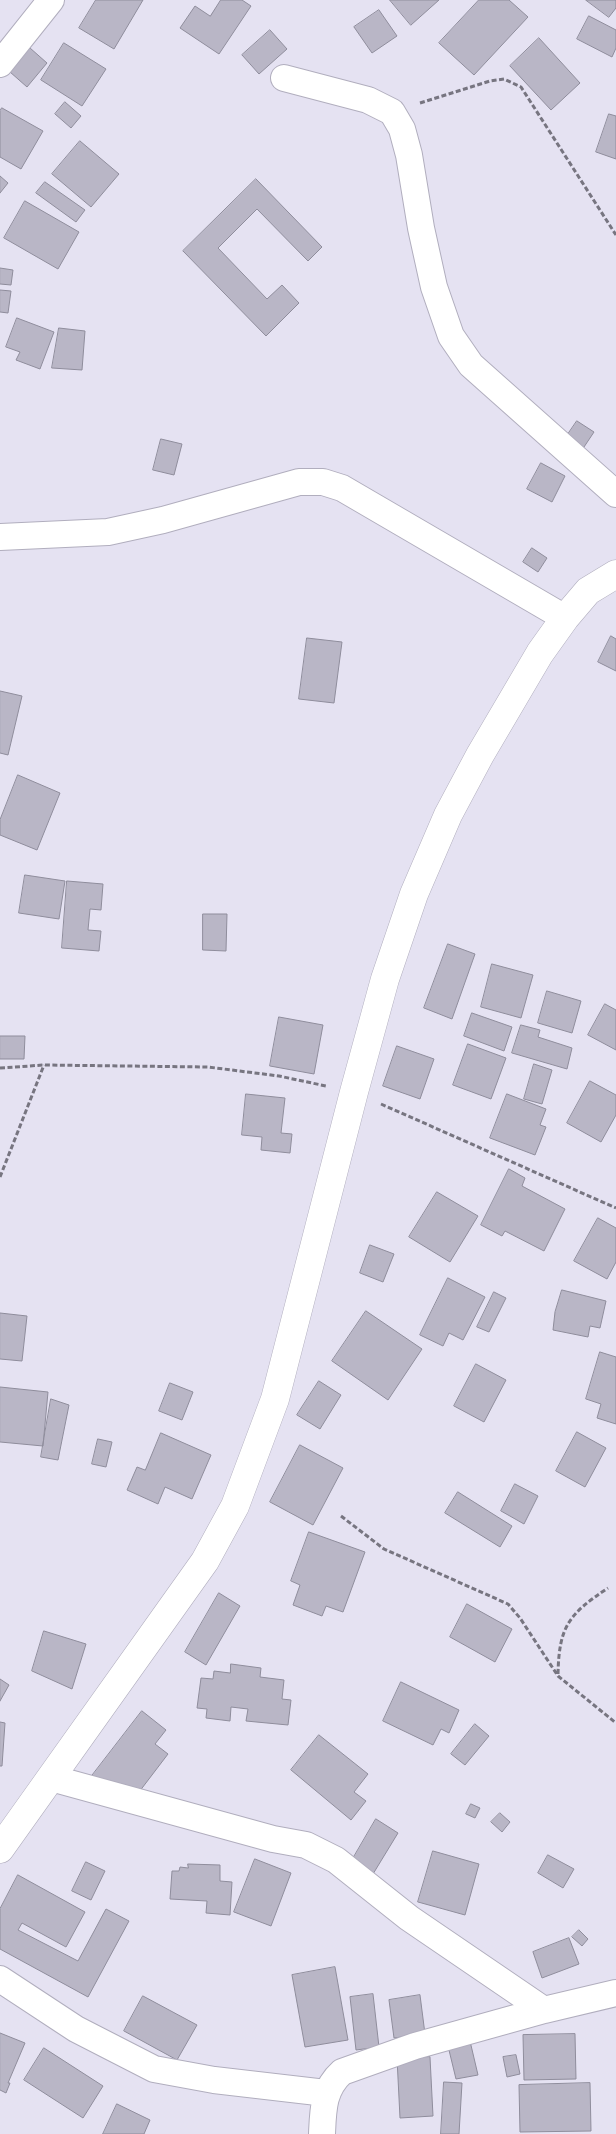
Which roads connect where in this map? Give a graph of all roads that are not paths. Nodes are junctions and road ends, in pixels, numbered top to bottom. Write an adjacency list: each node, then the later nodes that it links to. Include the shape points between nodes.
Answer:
1 (51, 0): 2 (street)
2 (0, 64)
3 (284, 78): 4 (street, via 368,100 392,112 402,129 409,154 434,287 451,336 471,366)
4 (616, 494)
5 (0, 536): 7 (street, via 108,532 299,482 323,482 342,488)
6 (616, 574): 7 (street, via 588,591)
7 (565, 618): 8 (street, via 540,653 480,755 448,815 414,894 385,979 275,1399 235,1506 205,1561)
8 (51, 1778): 9 (street); 12 (street, via 273,1839 306,1845 336,1860 409,1918)
9 (0, 1849)
10 (0, 1979): 13 (street, via 76,2030 154,2069 214,2080)
11 (616, 1993): 12 (street)
12 (544, 2010): 13 (street, via 415,2046 342,2072 332,2080)
13 (326, 2093): 14 (street)
14 (322, 2134)

